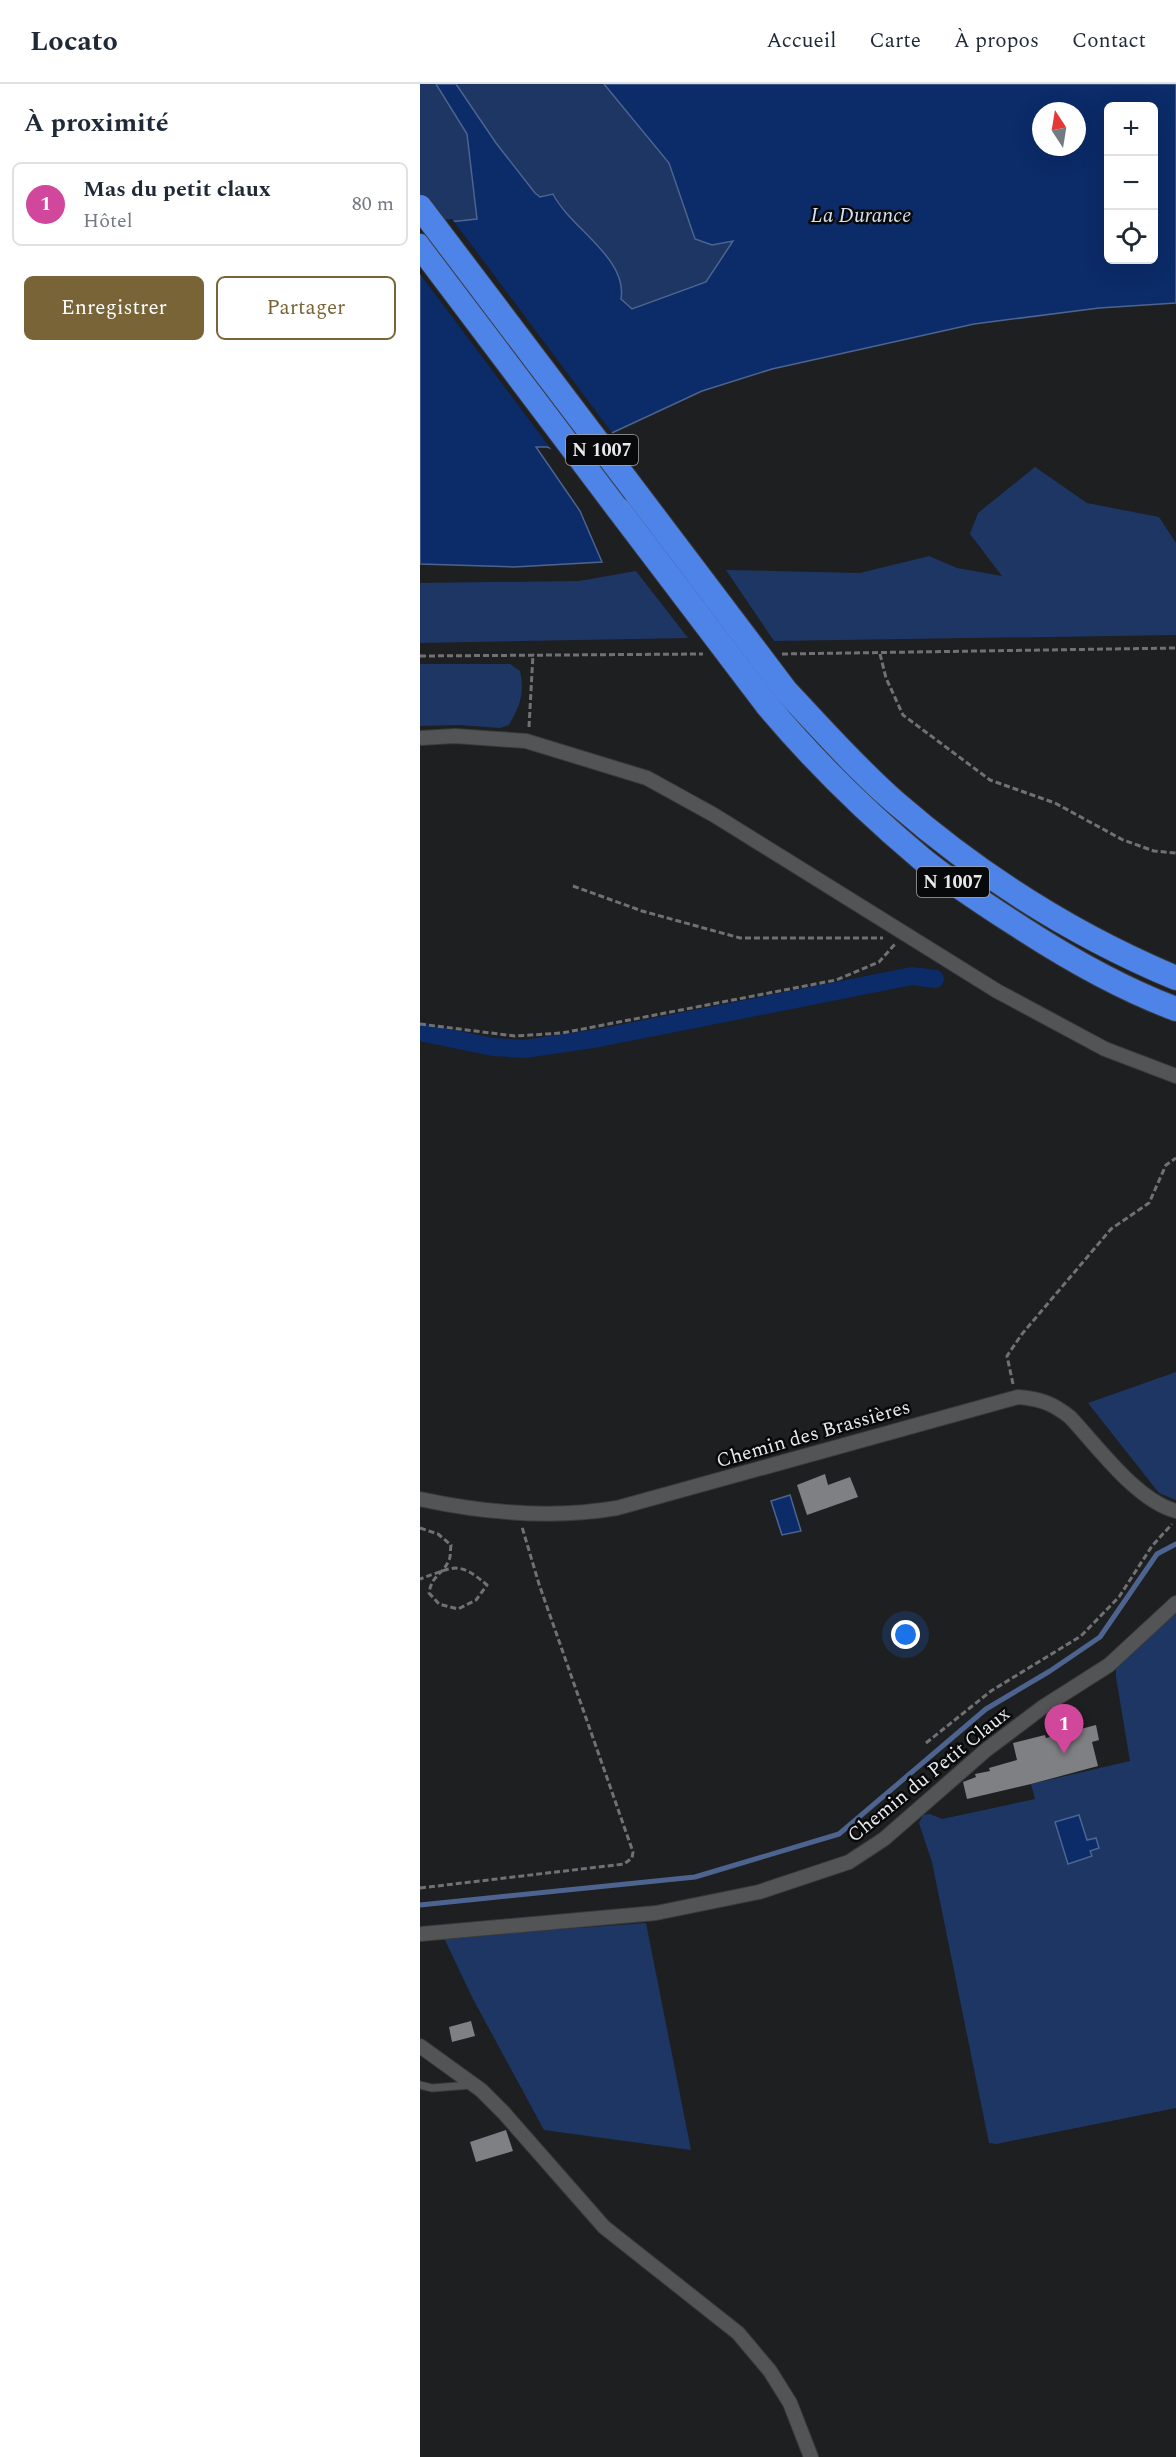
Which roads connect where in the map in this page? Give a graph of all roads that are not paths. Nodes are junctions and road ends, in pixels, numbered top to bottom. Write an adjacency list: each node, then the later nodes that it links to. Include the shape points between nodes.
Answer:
1 (420, 207): 3 (highway, N 1007, bridge)
2 (420, 246): 3 (highway, N 1007, bridge)
3 (776, 698): 5 (highway, N 1007, via 941,841 1038,909 1094,941); 6 (highway, N 1007, via 802,746 922,860 1087,969)
4 (420, 738): 7 (street, via 526,741 647,778 714,815 997,991 1105,1049)
5 (1176, 978)
6 (1176, 1009)
7 (1176, 1076)
8 (420, 1499): 9 (street, Chemin des Brassières, via 519,1514 584,1514 1018,1397 1039,1398 1058,1407 1145,1496)
9 (1176, 1511)
10 (1176, 1603): 11 (street, Chemin du Petit Claux, via 1109,1665 986,1750 884,1839 849,1862 759,1892 656,1913)
11 (420, 1934)
12 (420, 2046): 13 (street)
13 (473, 2084): 14 (lane, via 432,2088); 15 (street, via 504,2113 604,2227 750,2346 790,2403)
14 (420, 2085)
15 (811, 2457)

